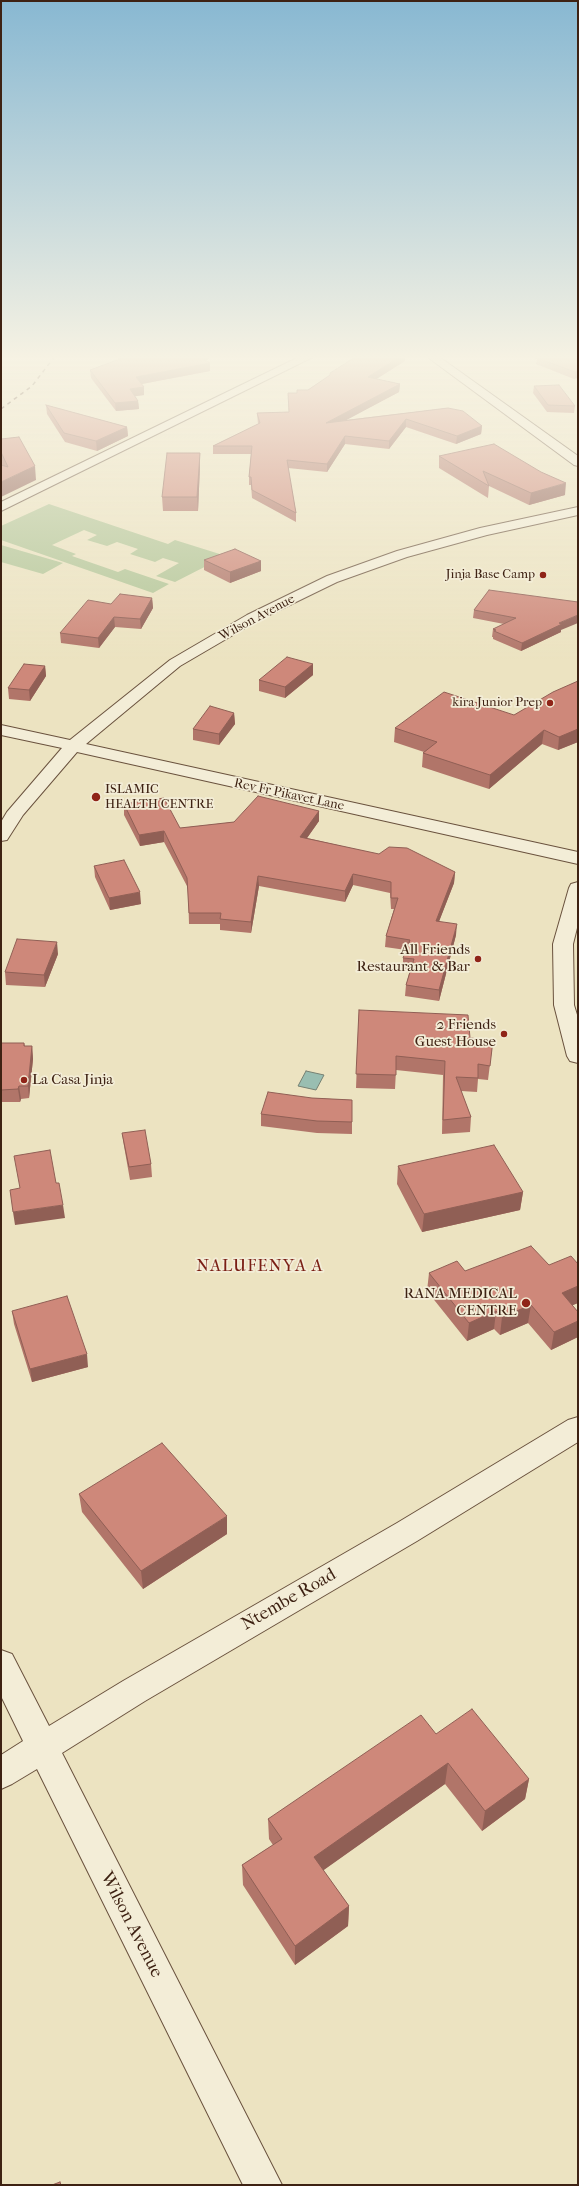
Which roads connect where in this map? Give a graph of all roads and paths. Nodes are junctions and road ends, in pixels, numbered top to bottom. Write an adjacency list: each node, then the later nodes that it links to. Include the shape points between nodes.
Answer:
1 (101, 458): 2 (street)
2 (1, 507)
3 (578, 511): 5 (street, Wilson Avenue, via 486,531 402,554 332,579 252,618 175,663)
4 (1, 730): 5 (street, Rev Fr Pikavet Lane)
5 (72, 747): 6 (street, Wilson Avenue); 8 (street, Rev Fr Pikavet Lane)
6 (9, 811): 7 (street, Wilson Avenue)
7 (1, 836)
8 (578, 858)
9 (578, 888): 10 (street, via 563,944 564,1005)
10 (578, 1056)
11 (578, 1428): 13 (street, Ntembe Road)
12 (1, 1664): 13 (street, Wilson Avenue)
13 (42, 1748): 14 (street, Ntembe Road); 15 (street, Wilson Avenue)
14 (1, 1773)
15 (263, 2185)

